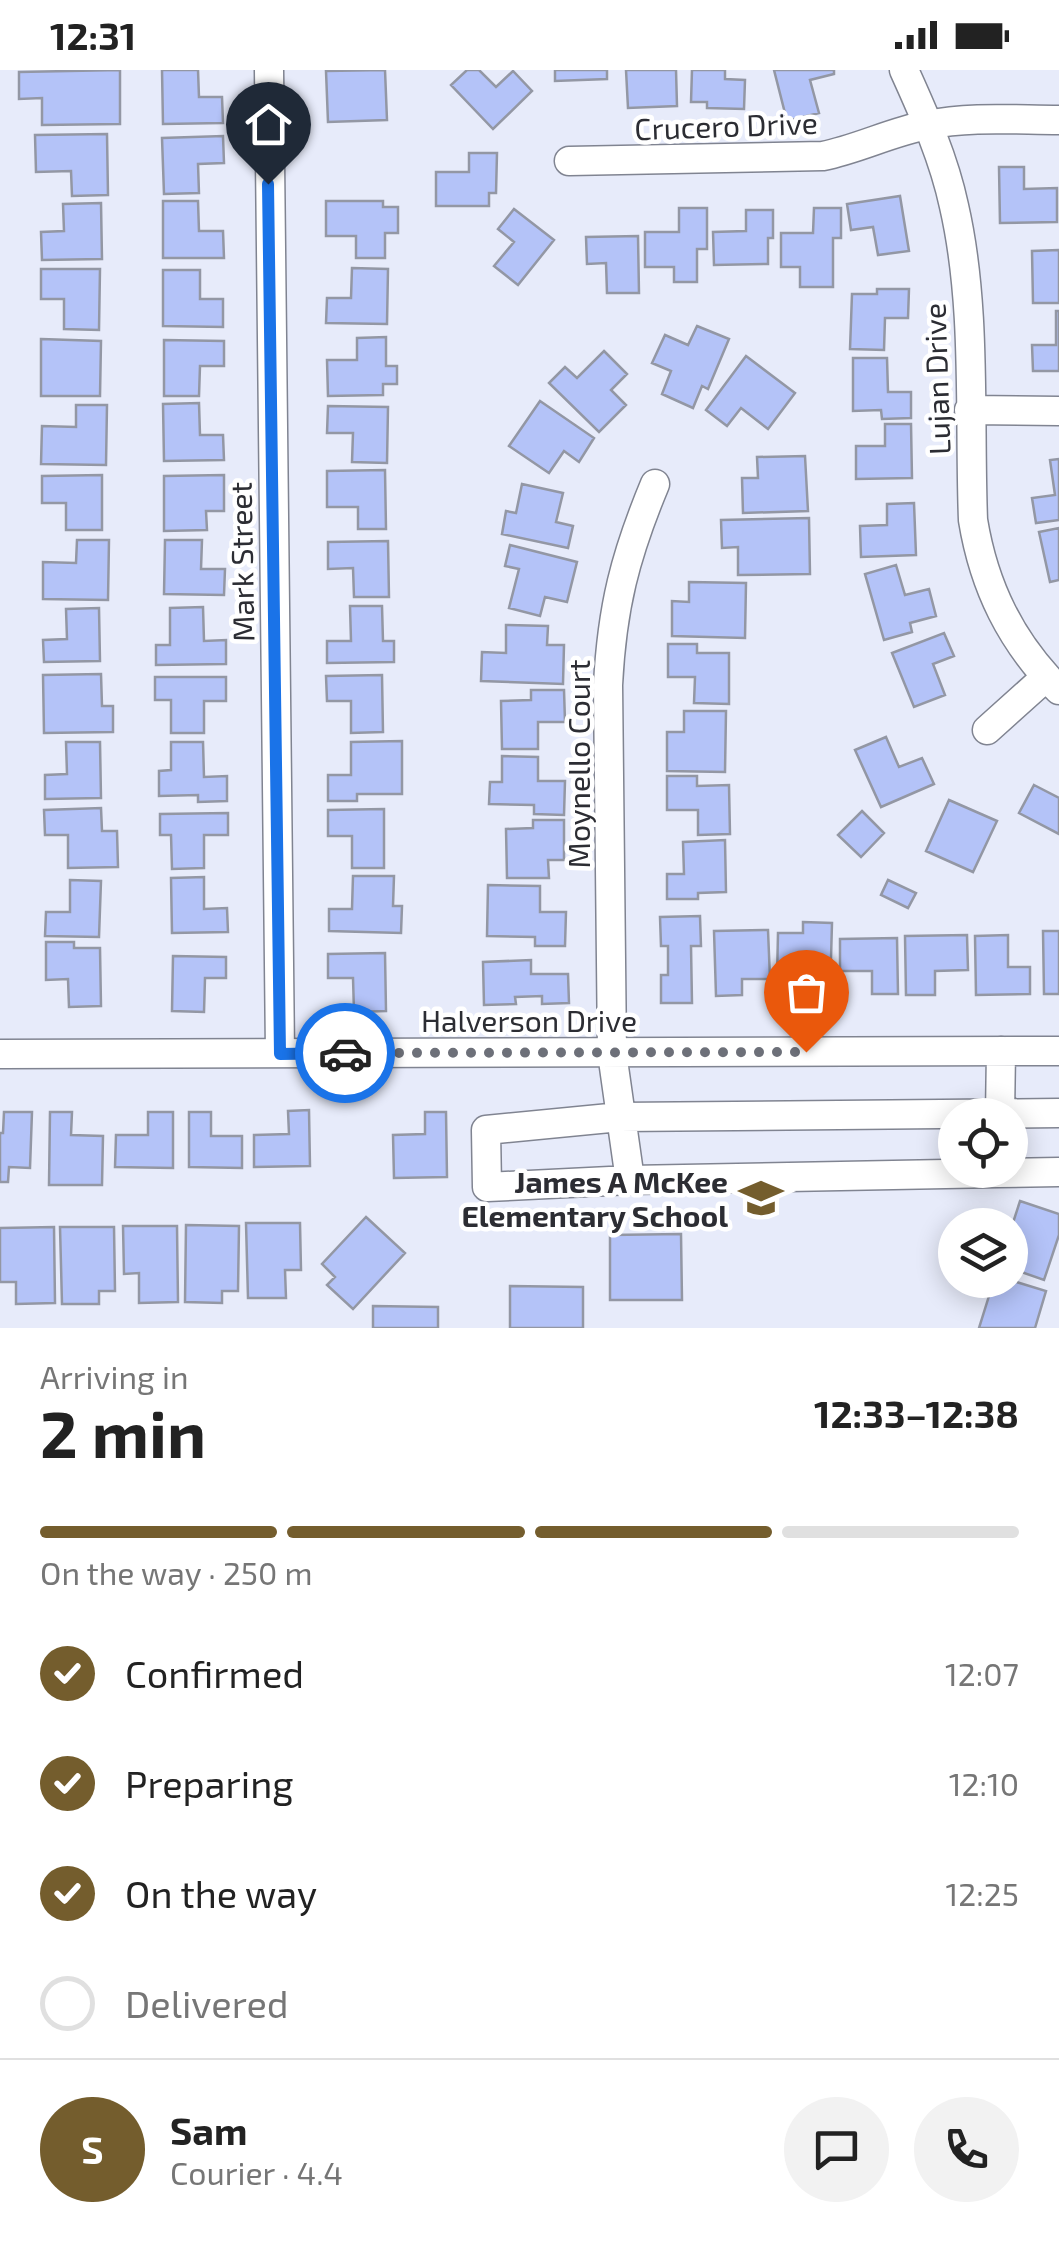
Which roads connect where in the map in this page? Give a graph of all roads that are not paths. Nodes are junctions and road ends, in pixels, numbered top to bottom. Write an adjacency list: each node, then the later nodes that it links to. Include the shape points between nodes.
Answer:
1 (268, 70): 15 (street, Mark Street)
2 (904, 70): 4 (street, Lujan Drive)
3 (1059, 120): 4 (street, Crucero Drive)
4 (928, 124): 5 (street, Crucero Drive, via 822,156); 6 (street, Lujan Drive, via 964,263)
5 (569, 161)
6 (969, 410): 7 (street); 9 (street, Lujan Drive, via 973,520 986,577 1010,630)
7 (1059, 411)
8 (655, 484): 13 (street, Moynello Court, via 622,569 611,629)
9 (1052, 683): 10 (street, Lujan Drive)
10 (987, 730)
11 (1001, 1051): 12 (street, Halverson Drive); 13 (street, Halverson Drive); 16 (street)
12 (1059, 1051)
13 (612, 1052): 15 (street, Halverson Drive); 20 (street, Moynello Court)
14 (0, 1054): 15 (street, Halverson Drive)
15 (280, 1054)
16 (1000, 1098)
17 (938, 1114): 20 (street)
18 (1028, 1114): 19 (street)
19 (1059, 1114)
20 (620, 1117): 24 (street, Moynello Court); 24 (street, via 486,1130 488,1186)
21 (1028, 1172): 22 (street)
22 (1059, 1172)
23 (938, 1173): 24 (street)
24 (630, 1180)

